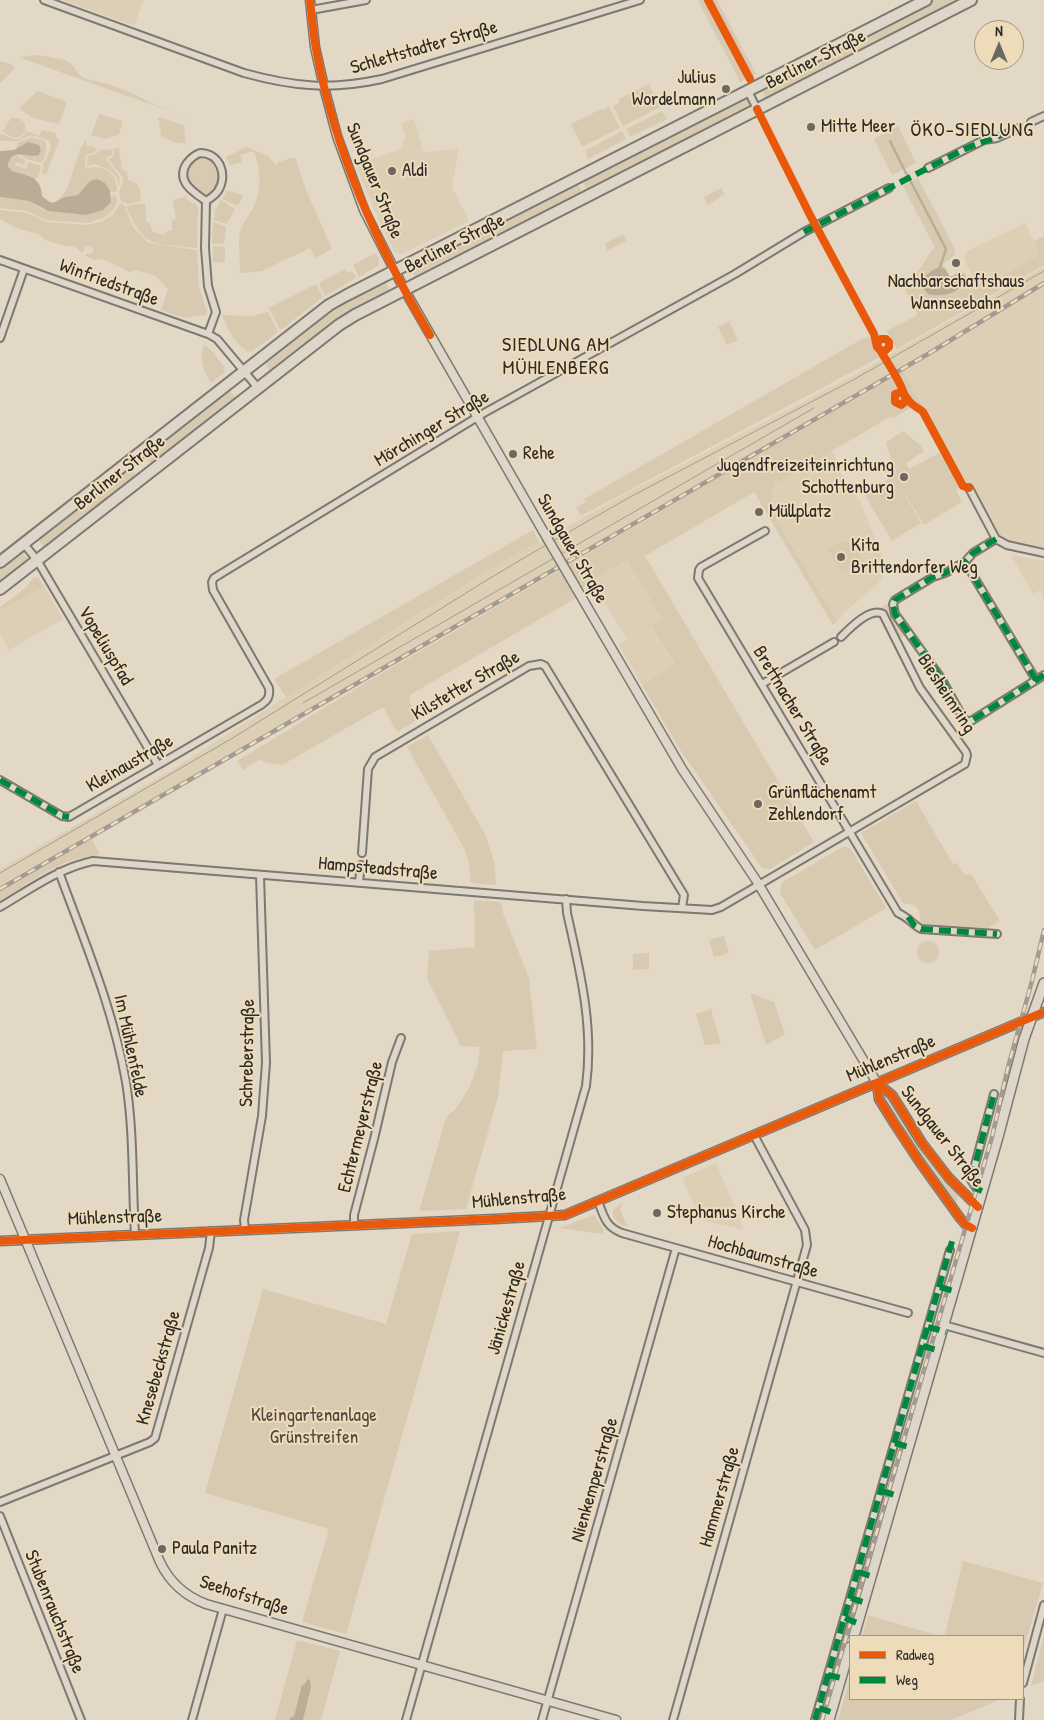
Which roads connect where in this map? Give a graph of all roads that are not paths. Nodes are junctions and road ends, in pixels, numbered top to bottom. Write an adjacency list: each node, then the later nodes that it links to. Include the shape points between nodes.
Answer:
1 (44, 0): 8 (street, Schlettstadter Straße, via 244,73)
2 (310, 0): 7 (street, Sundgauer Straße)
3 (366, 0): 7 (street)
4 (640, 0): 8 (street, Schlettstadter Straße, via 382,78)
5 (926, 0): 9 (main road, Berliner Straße)
6 (971, 0): 10 (main road, Berliner Straße)
7 (311, 10): 8 (street, Sundgauer Straße)
8 (324, 87): 19 (street, Sundgauer Straße, via 337,136 364,210)
9 (748, 91): 10 (street); 19 (main road, Berliner Straße)
10 (757, 109): 20 (main road, Berliner Straße)
11 (1044, 116): 12 (street)
12 (1031, 122)
13 (1019, 128): 14 (street, via 984,140)
14 (928, 168)
15 (889, 188): 25 (street, Mörchinger Straße, via 804,232)
16 (206, 201): 16 (street, via 218,190 222,172 216,159 210,154 200,153 188,161 183,176 187,186); 21 (street, via 204,230 208,286 216,312)
17 (0, 260): 18 (street, Winfriedstraße)
18 (24, 269): 21 (street, Winfriedstraße); 22 (street)
19 (395, 271): 20 (street, Sundgauer Straße); 23 (main road, Berliner Straße, via 329,305)
20 (404, 290): 24 (main road, Berliner Straße, via 347,320); 25 (street, Sundgauer Straße)
21 (208, 334): 23 (street, Winfriedstraße, via 217,339)
22 (0, 338)
23 (245, 372): 24 (street, Winfriedstraße); 29 (main road, Berliner Straße)
24 (258, 388): 31 (main road, Berliner Straße)
25 (478, 417): 40 (street, Mörchinger Straße, via 213,580 213,590); 50 (street, Sundgauer Straße, bridge, via 682,769)
26 (969, 488): 28 (street)
27 (765, 531): 39 (street, Brettnacher Straße, via 701,567 698,578)
28 (996, 539): 30 (street, via 1007,545); 33 (street)
29 (24, 544): 31 (street, Vopeliuspfad); 32 (main road, Berliner Straße)
30 (1044, 552)
31 (37, 560): 34 (main road, Berliner Straße); 41 (street, Vopeliuspfad)
32 (0, 562)
33 (965, 562): 38 (street); 38 (street, via 895,600 894,614 941,678 966,721 971,721)
34 (0, 589)
35 (841, 637): 43 (street, Biesheimring, via 873,613 883,614 920,688 966,752 965,764)
36 (834, 642): 39 (street)
37 (1044, 675): 38 (street)
38 (1036, 680)
39 (762, 684): 44 (street, Brettnacher Straße)
40 (270, 694): 41 (street, Kleinaustraße, via 261,705)
41 (158, 765): 42 (street, Kleinaustraße, via 69,817)
42 (0, 780)
43 (920, 790): 44 (street, Hampsteadstraße)
44 (850, 832): 50 (street, Hampsteadstraße); 54 (street, Brettnacher Straße, via 898,914 908,917 921,929)
45 (362, 853): 53 (street, Kilstetter Straße, via 368,769 374,756 529,666 542,664 684,895)
46 (361, 866): 49 (street)
47 (59, 872): 48 (street, Hampsteadstraße, via 80,863 98,861); 52 (street, Hampsteadstraße); 71 (street, Im Mühlenfelde, via 106,996 120,1053 129,1110)
48 (260, 875): 49 (street, Hampsteadstraße); 69 (street, Schreberstraße, via 266,1063 262,1116)
49 (359, 882): 51 (street, Hampsteadstraße)
50 (760, 886): 53 (street, Hampsteadstraße, via 721,908); 59 (street, Sundgauer Straße)
51 (566, 899): 53 (street, Hampsteadstraße); 66 (street, Jänickestraße, via 566,913 586,998 589,1064 584,1094)
52 (0, 907)
53 (682, 908)
54 (997, 934)
55 (1044, 983): 57 (main road)
56 (1044, 1012): 57 (street, Mühlenstraße)
57 (1032, 1017): 59 (street, Mühlenstraße); 63 (main road)
58 (401, 1038): 67 (street, Echtermeyerstraße, via 392,1062)
59 (877, 1083): 61 (street, Mühlenstraße); 65 (street, Sundgauer Straße, via 892,1095 944,1172); 68 (street, Sundgauer Straße, via 879,1098 908,1145 960,1218)
60 (994, 1094): 63 (street, via 971,1180)
61 (754, 1135): 64 (street, Mühlenstraße); 76 (street, Hammerstraße, via 807,1233 807,1245)
62 (0, 1179): 72 (street, Seehofstraße)
63 (982, 1191): 65 (main road)
64 (598, 1201): 66 (street, Mühlenstraße, via 565,1215); 74 (street, Hochbaumstraße, via 605,1220 614,1230)
65 (978, 1207): 68 (main road)
66 (549, 1216): 67 (street, Mühlenstraße); 101 (street, Jänickestraße)
67 (354, 1225): 69 (street, Mühlenstraße)
68 (972, 1228): 78 (main road)
69 (245, 1229): 70 (street, Mühlenstraße)
70 (211, 1231): 71 (street, Mühlenstraße); 86 (street, Knesebeckstraße, via 209,1248 155,1438)
71 (135, 1234): 72 (street, Mühlenstraße)
72 (25, 1239): 73 (street, Mühlenstraße); 86 (street, Seehofstraße)
73 (0, 1241)
74 (676, 1248): 76 (street, Hochbaumstraße); 106 (street, Nienkemperstraße)
75 (950, 1250): 77 (street)
76 (796, 1282): 79 (street, Hochbaumstraße); 114 (street, Hammerstraße)
77 (940, 1287): 78 (street); 81 (street)
78 (954, 1291): 80 (main road)
79 (908, 1313)
80 (944, 1325): 82 (main road); 83 (street)
81 (923, 1346): 82 (street); 84 (street)
82 (937, 1350): 85 (main road)
83 (1044, 1353)
84 (895, 1443): 85 (street); 87 (street)
85 (909, 1447): 88 (main road)
86 (115, 1456): 89 (street, Knesebeckstraße); 96 (street, Seehofstraße, via 166,1574 189,1596)
87 (882, 1491): 88 (street); 91 (street)
88 (895, 1495): 92 (main road)
89 (0, 1502)
90 (0, 1516): 109 (street, Stubenrauchstraße)
91 (858, 1572): 92 (street); 93 (street)
92 (871, 1576): 94 (main road)
93 (851, 1598): 94 (street); 97 (street)
94 (864, 1602): 98 (main road)
95 (1044, 1605): 104 (street)
96 (223, 1609): 101 (street, Seehofstraße); 110 (street)
97 (845, 1618): 98 (street); 102 (street)
98 (858, 1623): 99 (main road)
99 (854, 1635)
100 (849, 1650): 103 (main road)
101 (422, 1665): 106 (street, Seehofstraße); 111 (street, Jänickestraße)
102 (828, 1674): 103 (street); 107 (street)
103 (841, 1678): 108 (main road)
104 (1024, 1679)
105 (1020, 1700): 116 (street)
106 (548, 1701): 112 (street, Nienkemperstraße); 113 (street, Seehofstraße)
107 (819, 1708): 108 (street); 115 (street)
108 (830, 1716)
109 (81, 1720)
110 (192, 1720)
111 (406, 1720)
112 (542, 1720)
113 (616, 1720)
114 (673, 1720)
115 (815, 1720)
116 (1019, 1720)

